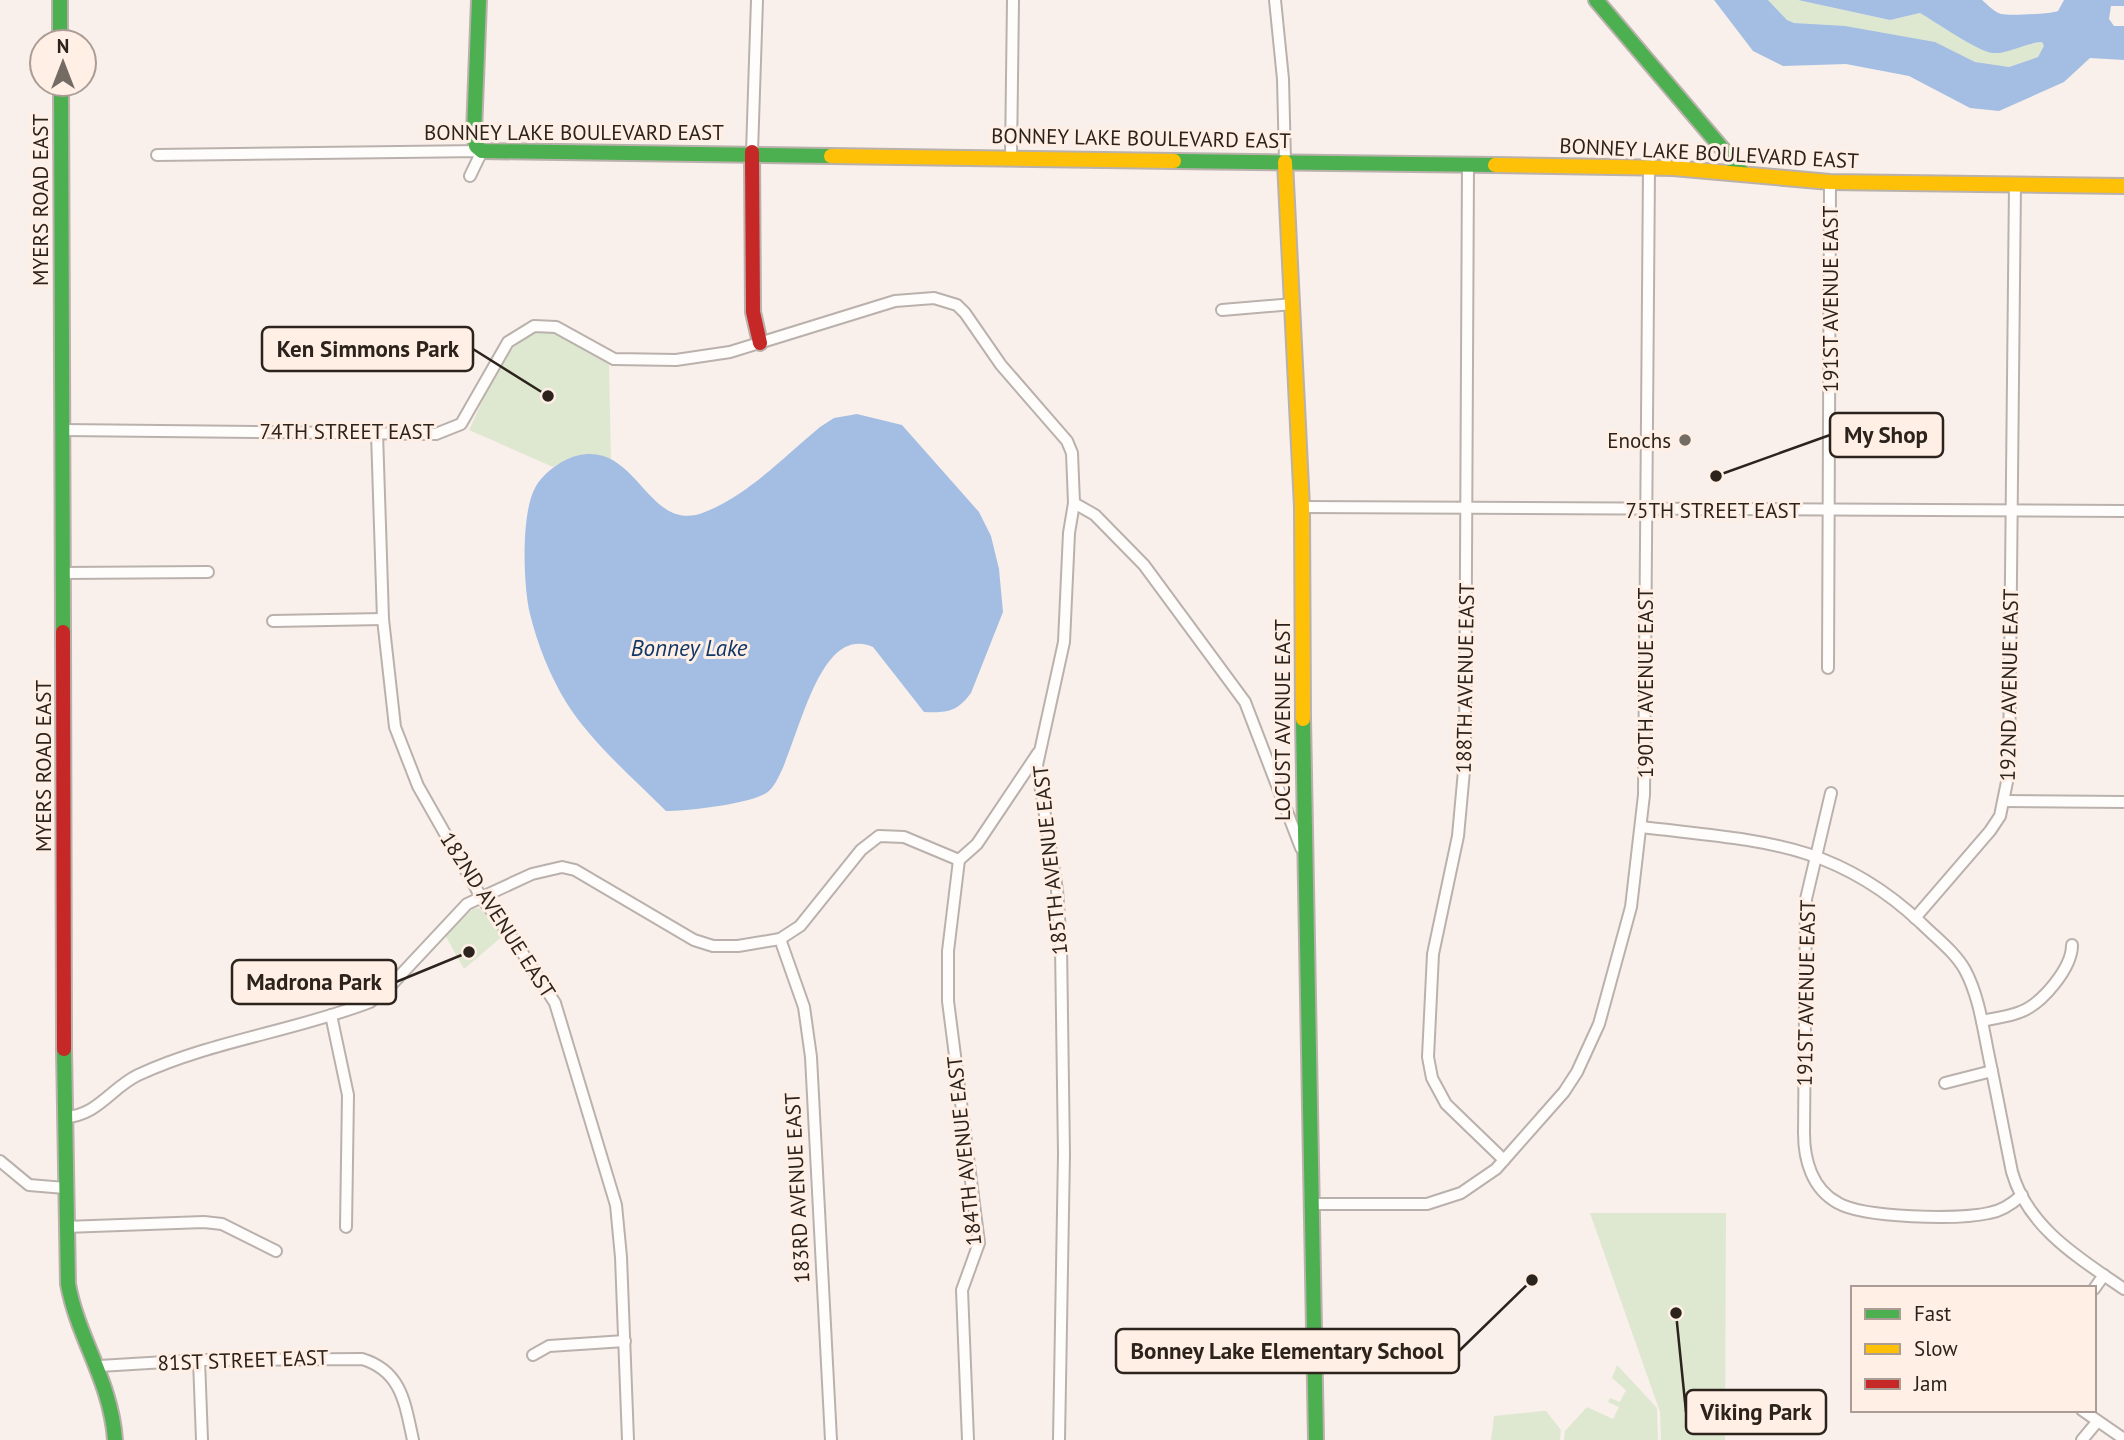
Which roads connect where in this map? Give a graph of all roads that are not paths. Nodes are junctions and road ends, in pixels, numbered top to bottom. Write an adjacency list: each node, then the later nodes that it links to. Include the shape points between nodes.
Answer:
1 (60, 0): 7 (street)
2 (479, 0): 9 (street, via 474,133)
3 (757, 0): 10 (street)
4 (1013, 0): 12 (street)
5 (1275, 0): 13 (street, LOCUST AVENUE EAST)
6 (1596, 0): 16 (street)
7 (60, 28)
8 (61, 98): 25 (street, MYERS ROAD EAST)
9 (482, 151): 10 (street, BONNEY LAKE BOULEVARD EAST); 11 (street, BONNEY LAKE BOULEVARD EAST); 17 (street)
10 (752, 152): 12 (street, BONNEY LAKE BOULEVARD EAST); 24 (street, via 753,312)
11 (157, 155)
12 (1011, 157): 13 (street, BONNEY LAKE BOULEVARD EAST)
13 (1285, 162): 14 (street, BONNEY LAKE BOULEVARD EAST); 21 (street, LOCUST AVENUE EAST)
14 (1468, 165): 15 (street, BONNEY LAKE BOULEVARD EAST); 29 (street, 188TH AVENUE EAST)
15 (1649, 168): 16 (street, BONNEY LAKE BOULEVARD EAST); 30 (street, 190TH AVENUE EAST)
16 (1742, 173): 18 (street, BONNEY LAKE BOULEVARD EAST)
17 (470, 176)
18 (1830, 182): 19 (street, BONNEY LAKE BOULEVARD EAST); 31 (street, 191ST AVENUE EAST)
19 (2015, 184): 20 (street, BONNEY LAKE BOULEVARD EAST); 32 (street, 192ND AVENUE EAST)
20 (2124, 186)
21 (1293, 304): 22 (street); 28 (street, LOCUST AVENUE EAST)
22 (1222, 310)
23 (970, 320): 24 (street, 74TH STREET EAST, via 949,301 916,298); 27 (street, 185TH AVENUE EAST, via 1001,365 1067,441 1072,453)
24 (760, 343): 26 (street, 74TH STREET EAST, via 697,358 626,361 596,352 556,327 534,326 508,342 470,412 456,427 436,434)
25 (64, 430): 26 (street, 74TH STREET EAST); 35 (street, MYERS ROAD EAST)
26 (377, 433): 36 (street, 182ND AVENUE EAST)
27 (1074, 503): 39 (street, 185TH AVENUE EAST, via 1065,642); 44 (street, via 1095,515 1144,565 1245,702)
28 (1302, 507): 29 (street, 75TH STREET EAST); 44 (street, LOCUST AVENUE EAST)
29 (1466, 508): 30 (street, 75TH STREET EAST); 56 (street, 188TH AVENUE EAST, via 1463,786 1458,836 1433,954 1428,1057 1432,1078 1446,1104)
30 (1645, 510): 31 (street, 75TH STREET EAST); 43 (street, 190TH AVENUE EAST)
31 (1829, 511): 32 (street, 75TH STREET EAST); 38 (street, 191ST AVENUE EAST)
32 (2011, 511): 33 (street, 75TH STREET EAST); 41 (street, 192ND AVENUE EAST, via 2010,758)
33 (2124, 511)
34 (208, 572): 35 (street)
35 (64, 573): 55 (street, MYERS ROAD EAST)
36 (383, 619): 37 (street); 47 (street, 182ND AVENUE EAST, via 390,697 405,756)
37 (272, 621)
38 (1828, 668)
39 (1038, 753): 46 (street, via 977,844); 80 (street, 185TH AVENUE EAST, via 1061,946 1064,1154)
40 (1831, 793): 45 (street, 191ST AVENUE EAST)
41 (2004, 800): 42 (street); 48 (street, 192ND AVENUE EAST, via 1990,831)
42 (2124, 802)
43 (1642, 827): 45 (street); 56 (street, 190TH AVENUE EAST, via 1631,907 1591,1045 1564,1092)
44 (1303, 853): 60 (street, LOCUST AVENUE EAST)
45 (1815, 854): 48 (street, via 1864,877); 59 (street, 191ST AVENUE EAST, via 1805,914 1804,1151 1813,1178 1836,1202 1855,1211 1899,1215 1986,1214 2011,1205)
46 (959, 860): 49 (street, via 904,837 874,838 809,917); 79 (street, 184TH AVENUE EAST, via 948,951 948,1001 978,1243 962,1290)
47 (481, 897): 49 (street, via 532,874 567,867 704,944 738,946); 51 (street, via 455,915 378,997); 67 (street, 182ND AVENUE EAST, via 555,1003 616,1205)
48 (1915, 918): 52 (street, via 1965,969)
49 (780, 939): 78 (street, 183RD AVENUE EAST, via 804,1007 811,1057)
50 (2072, 945): 52 (street, via 2069,964 2030,1006)
51 (331, 1015): 55 (street, via 157,1068 128,1081 88,1113); 62 (street, via 348,1095)
52 (1982, 1021): 53 (street)
53 (1992, 1071): 54 (street); 59 (street, via 2012,1172)
54 (1945, 1083)
55 (65, 1117): 58 (street, MYERS ROAD EAST)
56 (1504, 1160): 60 (street, 190TH AVENUE EAST, via 1461,1193 1427,1204)
57 (0, 1161): 58 (street, via 29,1185)
58 (65, 1188): 61 (street, MYERS ROAD EAST)
59 (2022, 1195): 64 (street, via 2052,1237)
60 (1311, 1203): 81 (street, LOCUST AVENUE EAST)
61 (65, 1227): 63 (street, via 222,1224); 70 (street, MYERS ROAD EAST, via 71,1301)
62 (346, 1227)
63 (276, 1251)
64 (2104, 1275): 65 (street); 66 (street)
65 (2096, 1286)
66 (2124, 1289)
67 (625, 1341): 68 (street, via 549,1346); 77 (street, 182ND AVENUE EAST)
68 (533, 1356)
69 (199, 1360): 70 (street, 81ST STREET EAST); 75 (street); 76 (street, 81ST STREET EAST, via 355,1358 384,1369 401,1391)
70 (99, 1366): 74 (street, MYERS ROAD EAST, via 112,1401)
71 (2084, 1412): 72 (street)
72 (2097, 1422): 73 (street); 82 (street)
73 (2124, 1439)
74 (115, 1440)
75 (202, 1440)
76 (413, 1440)
77 (628, 1440)
78 (831, 1440)
79 (968, 1440)
80 (1059, 1440)
81 (1316, 1440)
82 (2082, 1440)

